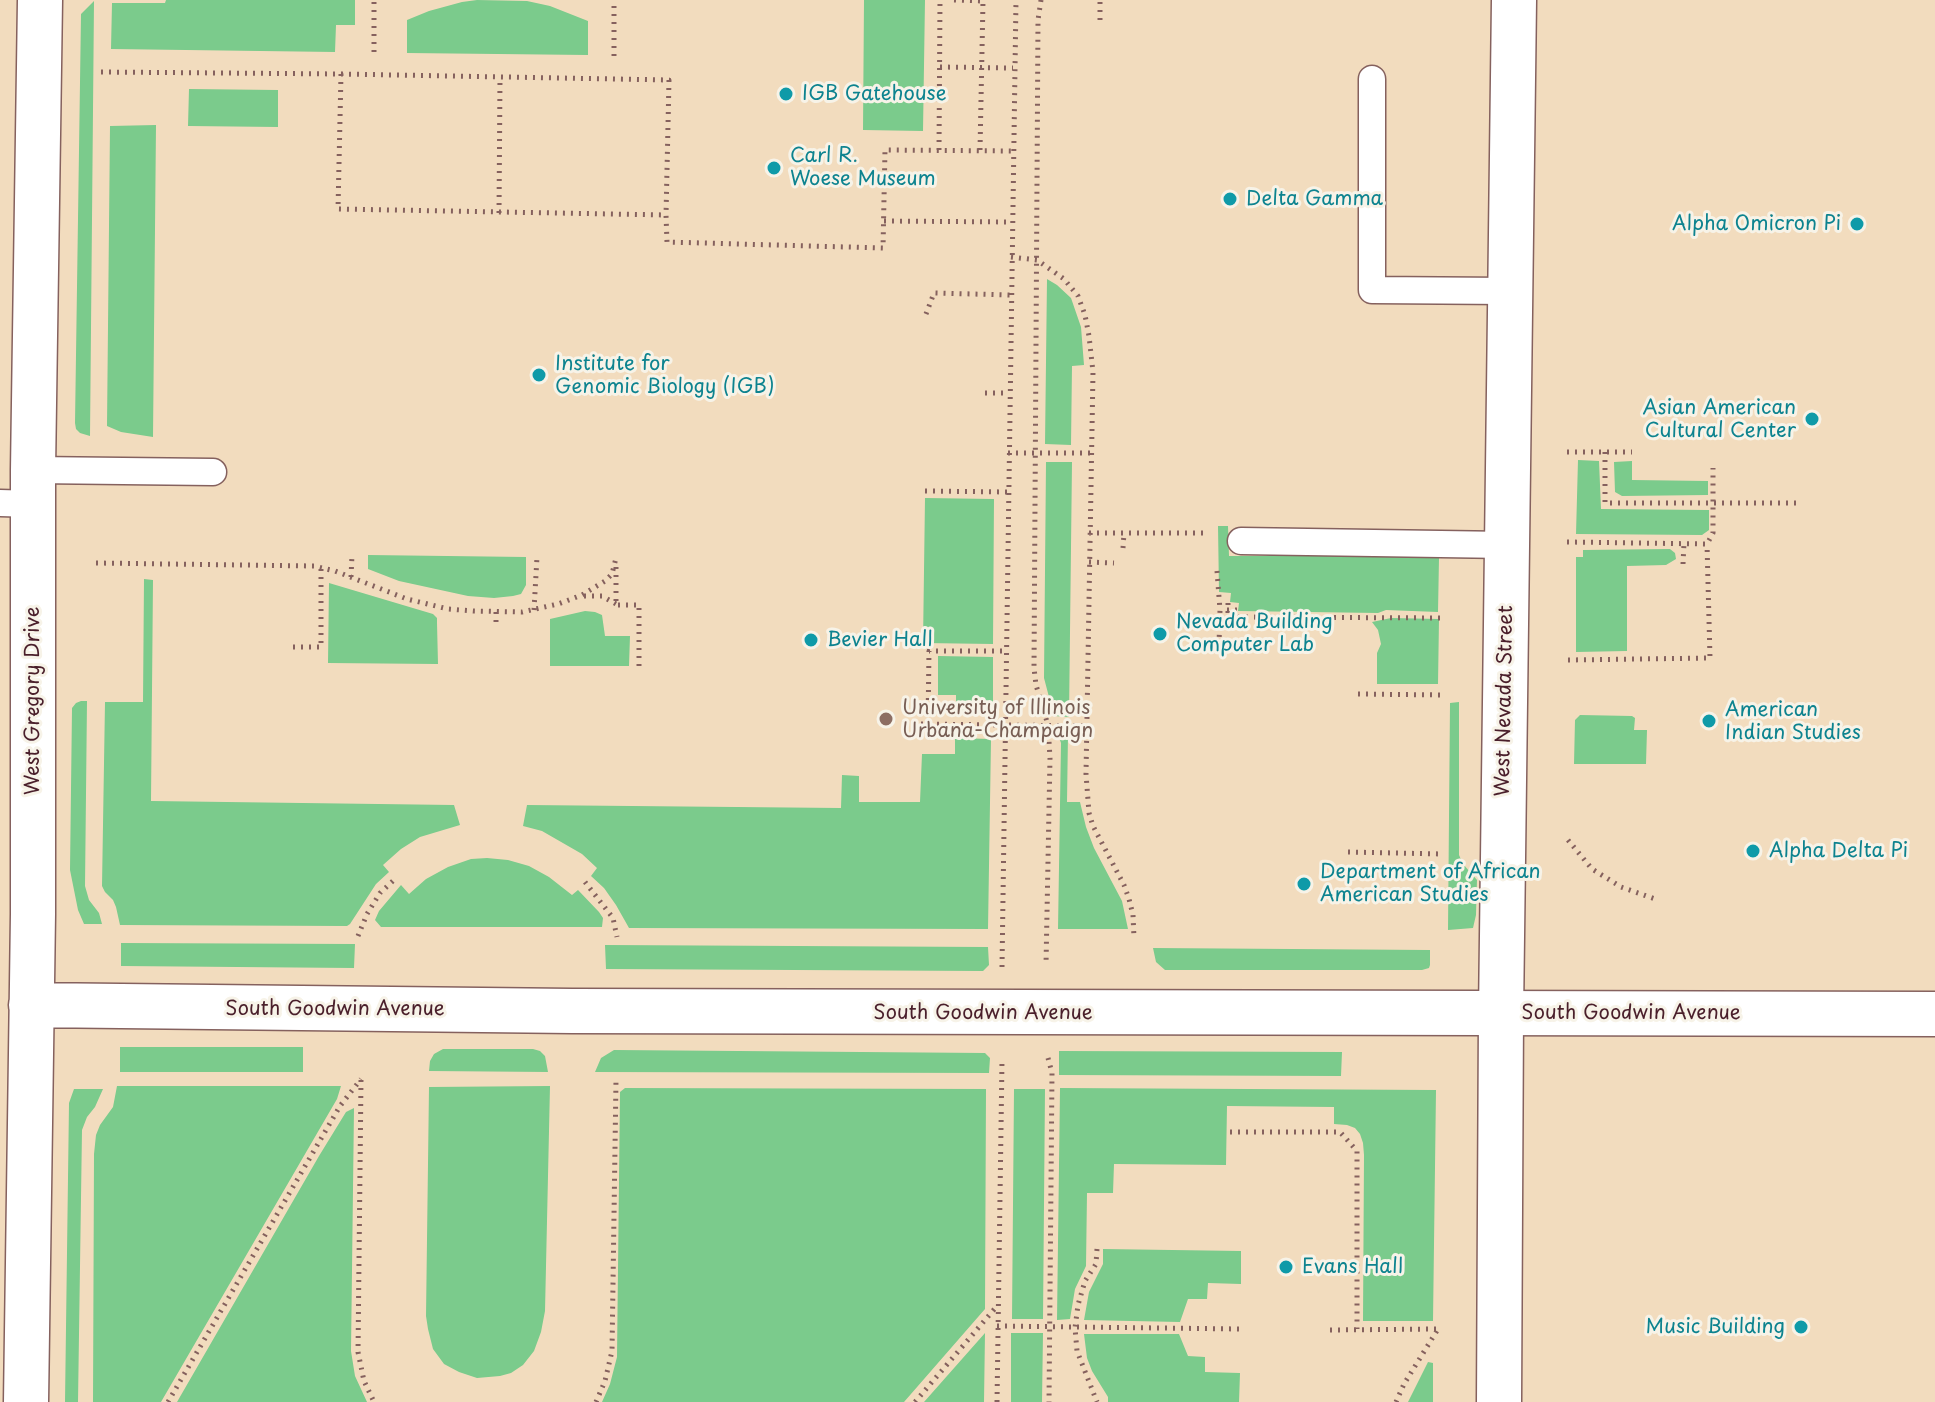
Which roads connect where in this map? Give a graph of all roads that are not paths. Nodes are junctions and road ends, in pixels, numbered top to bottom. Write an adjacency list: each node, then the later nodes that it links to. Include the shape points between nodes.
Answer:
1 (40, 0): 6 (street, West Gregory Drive)
2 (1514, 0): 4 (street, West Nevada Street)
3 (1372, 79): 4 (lane, via 1372,290)
4 (1509, 291): 8 (street, West Nevada Street)
5 (213, 472): 6 (lane)
6 (22, 492): 9 (street, West Gregory Drive)
7 (1241, 541): 8 (lane)
8 (1507, 545): 10 (street, West Nevada Street)
9 (31, 1005): 10 (street, South Goodwin Avenue); 12 (street, West Gregory Drive)
10 (1501, 1014): 11 (street, South Goodwin Avenue); 13 (street, West Nevada Street)
11 (1935, 1014)
12 (26, 1402)
13 (1499, 1402)

